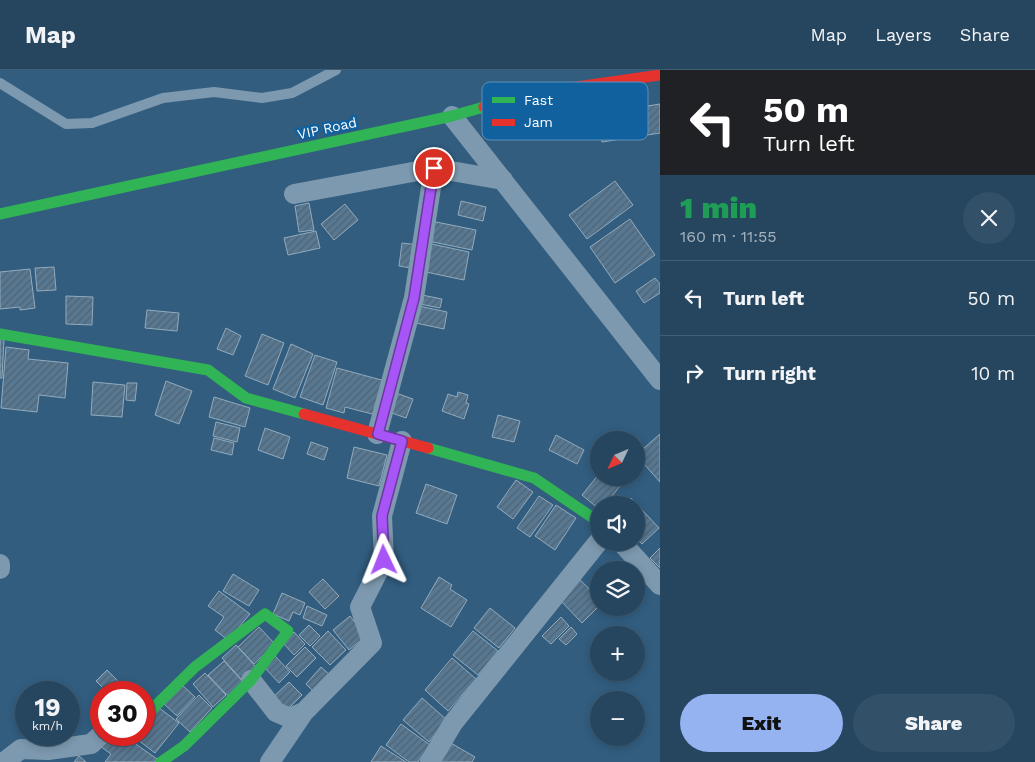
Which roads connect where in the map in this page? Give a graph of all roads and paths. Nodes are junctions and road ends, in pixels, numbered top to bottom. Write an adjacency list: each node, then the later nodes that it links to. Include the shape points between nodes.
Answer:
1 (336, 70): 4 (lane, via 292,93 262,98 214,92 163,98 92,123 66,124)
2 (660, 76): 3 (main road, VIP Road)
3 (616, 82)
4 (0, 83)
5 (482, 108): 6 (main road, VIP Road)
6 (452, 116): 8 (street); 10 (main road, VIP Road)
7 (434, 168): 8 (street); 9 (street); 13 (street, via 414,298)
8 (503, 180): 12 (street)
9 (294, 194)
10 (0, 214)
11 (0, 334): 13 (main road, via 208,370 246,398)
12 (660, 380)
13 (378, 434): 14 (main road)
14 (402, 441): 15 (main road, via 534,478); 23 (street, via 382,516 384,560 360,608 372,643)
15 (590, 516)
16 (591, 551): 28 (street, via 453,723)
17 (629, 551): 20 (street)
18 (0, 564): 19 (street)
19 (0, 568)
20 (660, 585)
21 (251, 680): 22 (main road, via 288,630 265,614 195,667); 23 (street, via 276,712 290,718); 26 (main road, via 184,746)
22 (155, 706)
23 (304, 712): 27 (street)
24 (90, 744): 25 (street, via 48,750 21,749)
25 (4, 762)
26 (161, 762)
27 (270, 762)
28 (430, 762)

